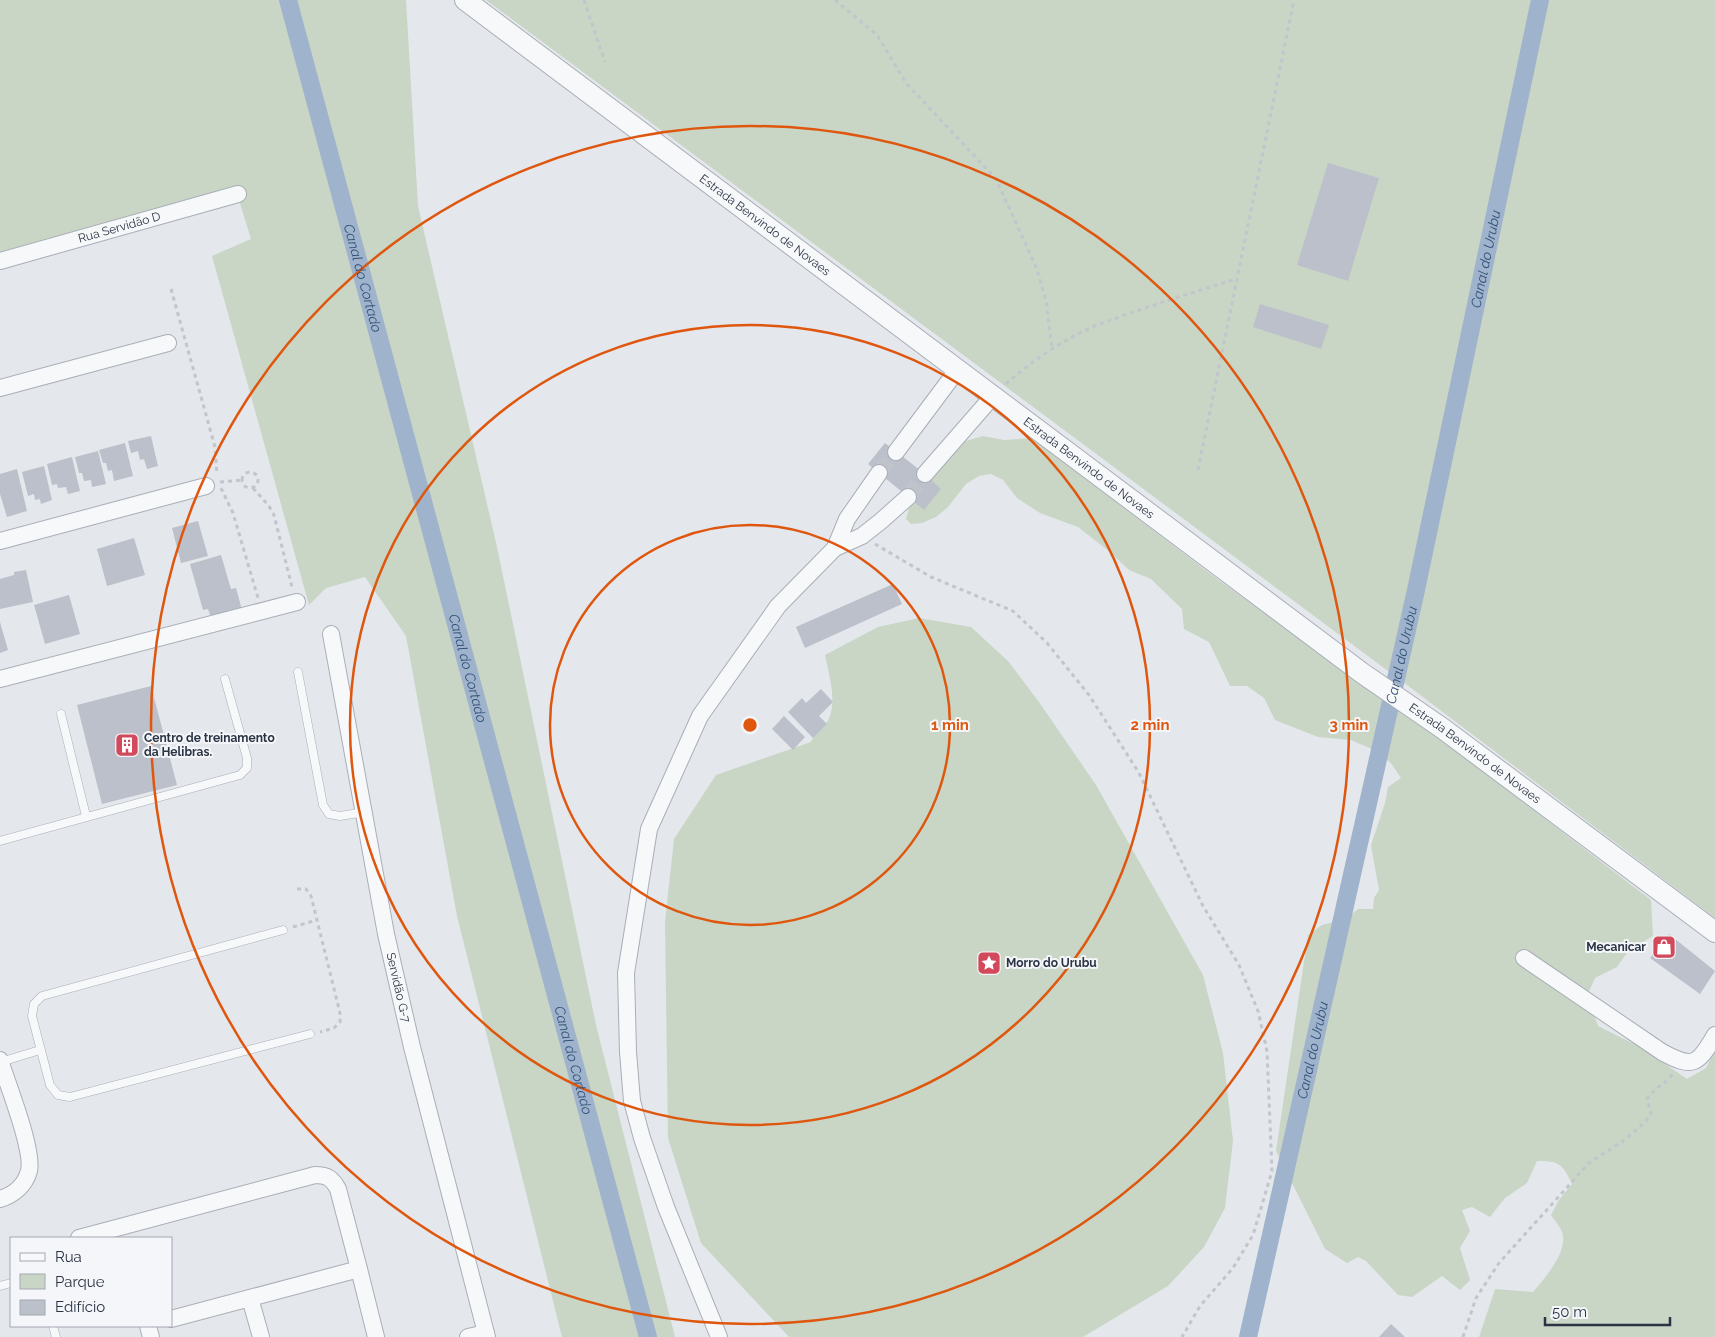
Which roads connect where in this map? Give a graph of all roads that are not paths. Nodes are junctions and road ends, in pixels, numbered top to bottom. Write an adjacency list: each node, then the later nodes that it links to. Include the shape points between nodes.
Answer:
1 (465, 0): 5 (street, Estrada Benvindo de Novaes)
2 (238, 194): 3 (street, Rua Servidão D)
3 (0, 261)
4 (168, 342): 6 (street)
5 (958, 369): 7 (street, Estrada Benvindo de Novaes); 8 (street)
6 (0, 388)
7 (993, 396): 10 (street); 25 (street, Estrada Benvindo de Novaes)
8 (896, 452)
9 (880, 473): 14 (street, via 847,519)
10 (925, 474)
11 (212, 484): 13 (street)
12 (908, 497): 14 (street, via 862,536)
13 (0, 541)
14 (835, 548): 41 (street, via 778,606 700,716 649,829 626,973 632,1101 666,1207)
15 (294, 596): 18 (street)
16 (331, 634): 21 (street, Servidão G-7)
17 (298, 672): 21 (lane, via 322,805 329,814 340,816)
18 (0, 679)
19 (225, 680): 22 (lane, via 247,758 247,768 240,775)
20 (62, 714): 22 (lane)
21 (365, 812): 37 (street, Servidão G-7, via 386,934 412,1047)
22 (86, 816): 23 (lane)
23 (0, 841)
24 (283, 930): 29 (lane, via 42,996 34,1004 32,1016)
25 (1715, 932)
26 (1524, 958): 28 (street, via 1662,1052 1683,1062 1696,1061)
27 (310, 1034): 29 (lane, via 70,1097 58,1095 50,1085)
28 (1715, 1036)
29 (40, 1050): 30 (lane)
30 (0, 1061): 31 (street, via 29,1151 29,1170 22,1186)
31 (0, 1199)
32 (124, 1232): 33 (street); 34 (street, via 315,1175 325,1175 338,1189)
33 (86, 1237)
34 (359, 1269): 35 (street); 39 (street)
35 (250, 1298): 36 (street); 38 (street)
36 (172, 1319)
37 (486, 1335): 40 (street)
38 (262, 1337)
39 (376, 1337)
40 (468, 1337)
41 (719, 1337)

